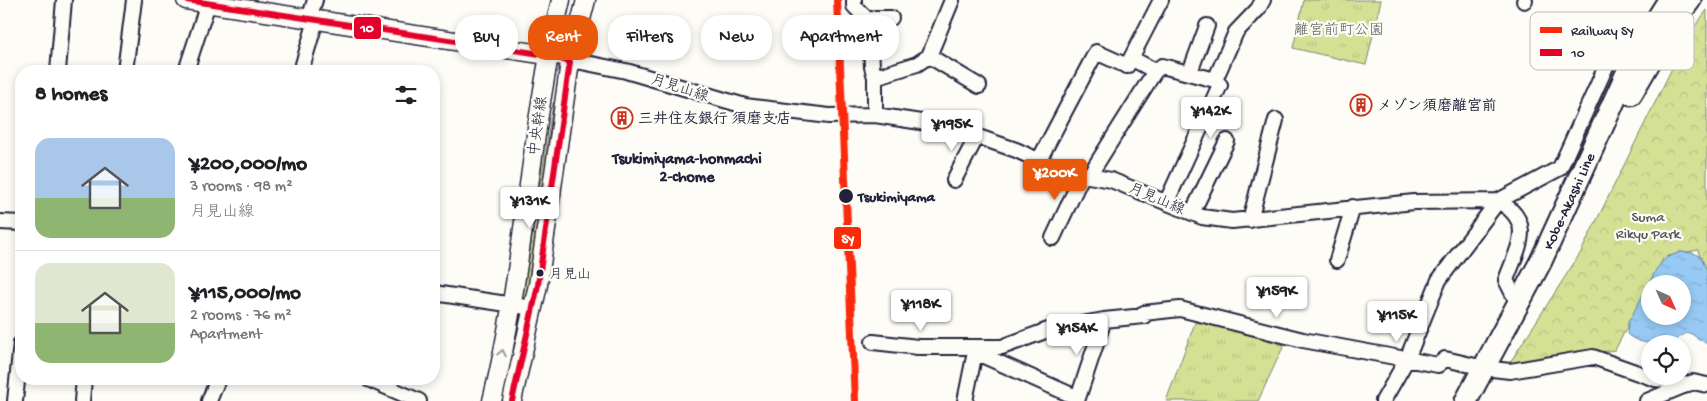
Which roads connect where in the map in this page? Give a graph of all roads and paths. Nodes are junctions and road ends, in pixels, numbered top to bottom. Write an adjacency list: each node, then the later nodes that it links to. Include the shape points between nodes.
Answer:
1 (64, 0): 29 (street)
2 (134, 0): 30 (street)
3 (186, 0): 14 (street, 月見山線)
4 (315, 0): 20 (street)
5 (561, 0): 18 (street, 中央幹線)
6 (586, 0): 28 (street, 中央幹線)
7 (854, 0): 19 (street, via 854,6)
8 (952, 0): 23 (street)
9 (1161, 0): 24 (street)
10 (1263, 0): 40 (street, via 1236,32)
11 (1656, 0): 15 (main road)
12 (1669, 0): 16 (main road, Kobe-Akashi Line)
13 (1690, 0): 17 (main road)
14 (208, 4): 20 (street, 月見山線); 31 (street)
15 (1648, 12)
16 (1661, 12)
17 (1682, 12)
18 (557, 15)
19 (863, 15)
20 (313, 20): 22 (street, 月見山線); 32 (street)
21 (1207, 26): 38 (street)
22 (528, 53)
23 (929, 56): 39 (street, via 917,64); 41 (street)
24 (1131, 58): 37 (street); 46 (street, via 1127,66 1096,52)
25 (546, 60): 61 (street, 中央幹線)
26 (562, 60): 28 (street, 月見山線)
27 (872, 60): 39 (street)
28 (570, 62): 42 (street, 月見山線, via 626,71 745,106 829,116); 62 (street, 中央幹線)
29 (59, 65)
30 (126, 65)
31 (188, 65)
32 (302, 65)
33 (1604, 70): 50 (street, via 1560,168)
34 (1614, 70): 58 (main road, via 1570,171)
35 (1627, 70): 58 (main road, Kobe-Akashi Line)
36 (1645, 70): 58 (main road, via 1604,153)
37 (1154, 71): 38 (street, via 1162,66); 47 (street)
38 (1190, 72): 40 (street)
39 (875, 77): 42 (street)
40 (1216, 80): 49 (street, via 1220,85)
41 (978, 86)
42 (875, 115): 44 (street, 月見山線, via 947,126)
43 (1276, 120): 53 (street)
44 (976, 138): 46 (street, 月見山線); 48 (street)
45 (1227, 141): 52 (street)
46 (1039, 160): 47 (street, 月見山線, via 1075,177)
47 (1086, 176): 49 (street, 月見山線, via 1111,180); 56 (street)
48 (954, 180)
49 (1167, 201): 52 (street, 月見山線)
50 (1498, 201): 51 (street, 月見山線); 60 (street, via 1518,216 1521,239 1506,280); 66 (street, via 1439,280)
51 (1353, 207): 53 (street, 月見山線); 57 (street)
52 (1192, 213): 53 (street, 月見山線, via 1216,220)
53 (1250, 220)
54 (0, 222): 55 (street)
55 (15, 223)
56 (1053, 238)
57 (1337, 260)
58 (1541, 261): 60 (main road, Kobe-Akashi Line)
59 (440, 294): 61 (street)
60 (1518, 304): 67 (main road, Kobe-Akashi Line)
61 (512, 305): 62 (street); 79 (street, 中央幹線, one-way to 61)
62 (534, 308): 80 (street, 中央幹線)
63 (1104, 320): 65 (street, via 1048,330 1002,347); 66 (street, via 1180,309 1303,340); 74 (street)
64 (873, 342): 65 (street)
65 (975, 349): 74 (street); 81 (street)
66 (1407, 359): 67 (street, via 1438,365 1446,359); 82 (street)
67 (1484, 368): 73 (street, via 1510,371 1593,357); 83 (main road, Kobe-Akashi Line)
68 (17, 385): 75 (street)
69 (83, 385): 76 (street)
70 (216, 385): 77 (street)
71 (382, 385): 78 (street)
72 (1707, 385): 73 (street, via 1692,382)
73 (1684, 386): 84 (street)
74 (1078, 400)
75 (16, 401)
76 (82, 401)
77 (209, 401)
78 (420, 401)
79 (492, 401)
80 (512, 401)
81 (964, 401)
82 (1383, 401)
83 (1466, 401)
84 (1647, 401)

